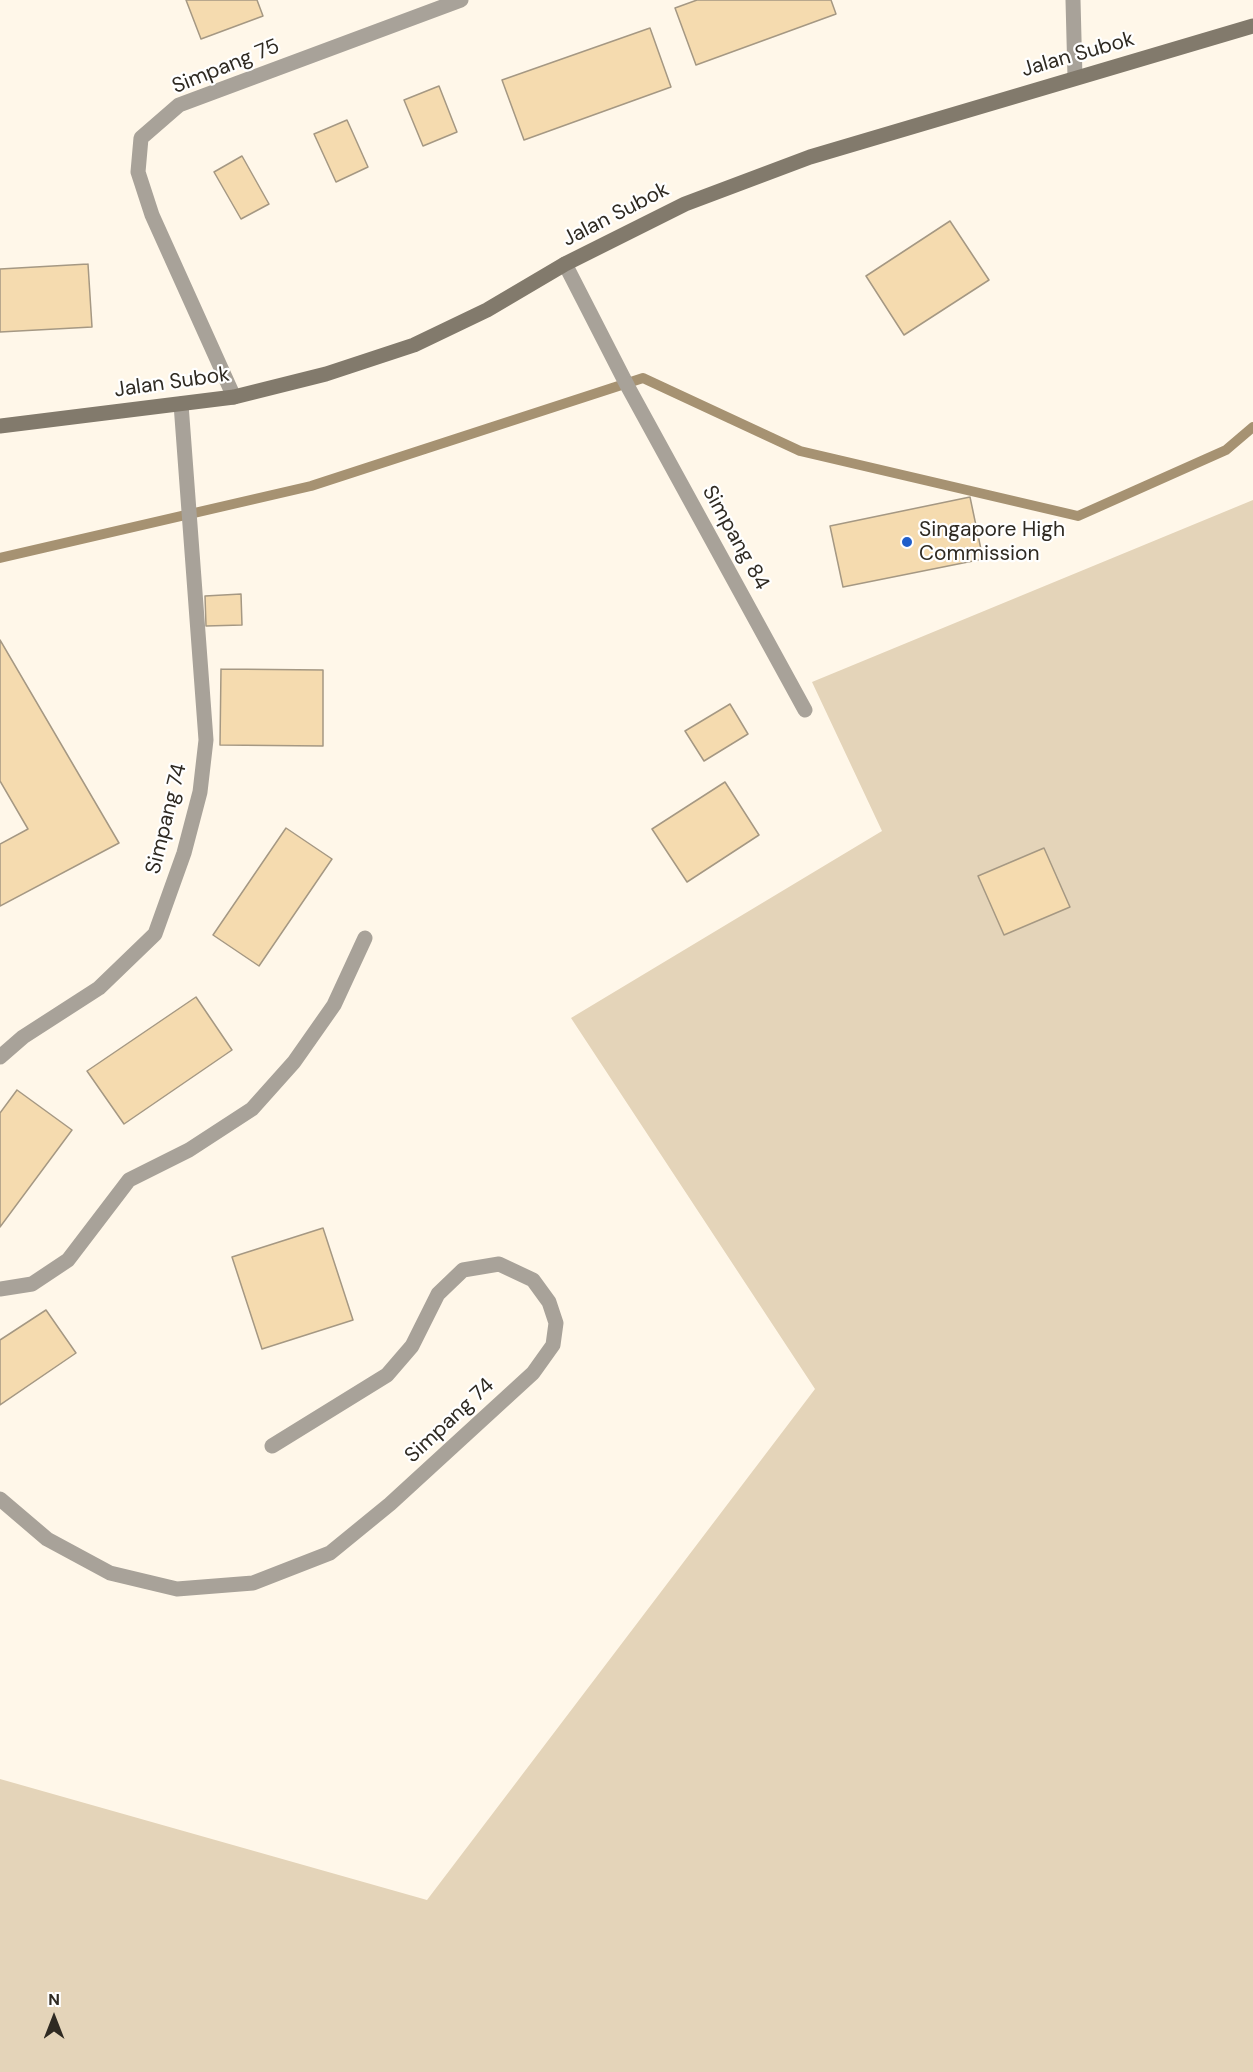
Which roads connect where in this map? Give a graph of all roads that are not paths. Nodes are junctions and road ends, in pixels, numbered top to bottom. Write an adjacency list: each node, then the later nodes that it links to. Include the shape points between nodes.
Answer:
1 (461, 0): 6 (street, Simpang 75, via 179,105 141,138 138,172 152,215)
2 (1073, 0): 4 (street)
3 (1253, 26): 4 (main road, Jalan Subok)
4 (1076, 77): 5 (main road, Jalan Subok, via 799,161 685,204)
5 (565, 264): 6 (main road, Jalan Subok, via 487,310 414,345 326,374); 9 (street, Simpang 84)
6 (234, 397): 7 (main road, Jalan Subok)
7 (182, 404): 8 (main road, Jalan Subok); 11 (street, Simpang 74, via 206,740 200,792 155,934 99,988 23,1036)
8 (0, 426)
9 (805, 710)
10 (364, 938): 12 (street, via 334,1005 294,1062 252,1109 189,1150 129,1180 68,1260 32,1284)
11 (0, 1057)
12 (0, 1289)
13 (272, 1446): 14 (street, Simpang 74, via 387,1375 412,1346 438,1294 463,1270 499,1264 533,1280 549,1302 556,1323 553,1345 533,1373 390,1504 330,1553 253,1583 177,1589 110,1573 47,1539)
14 (0, 1499)

